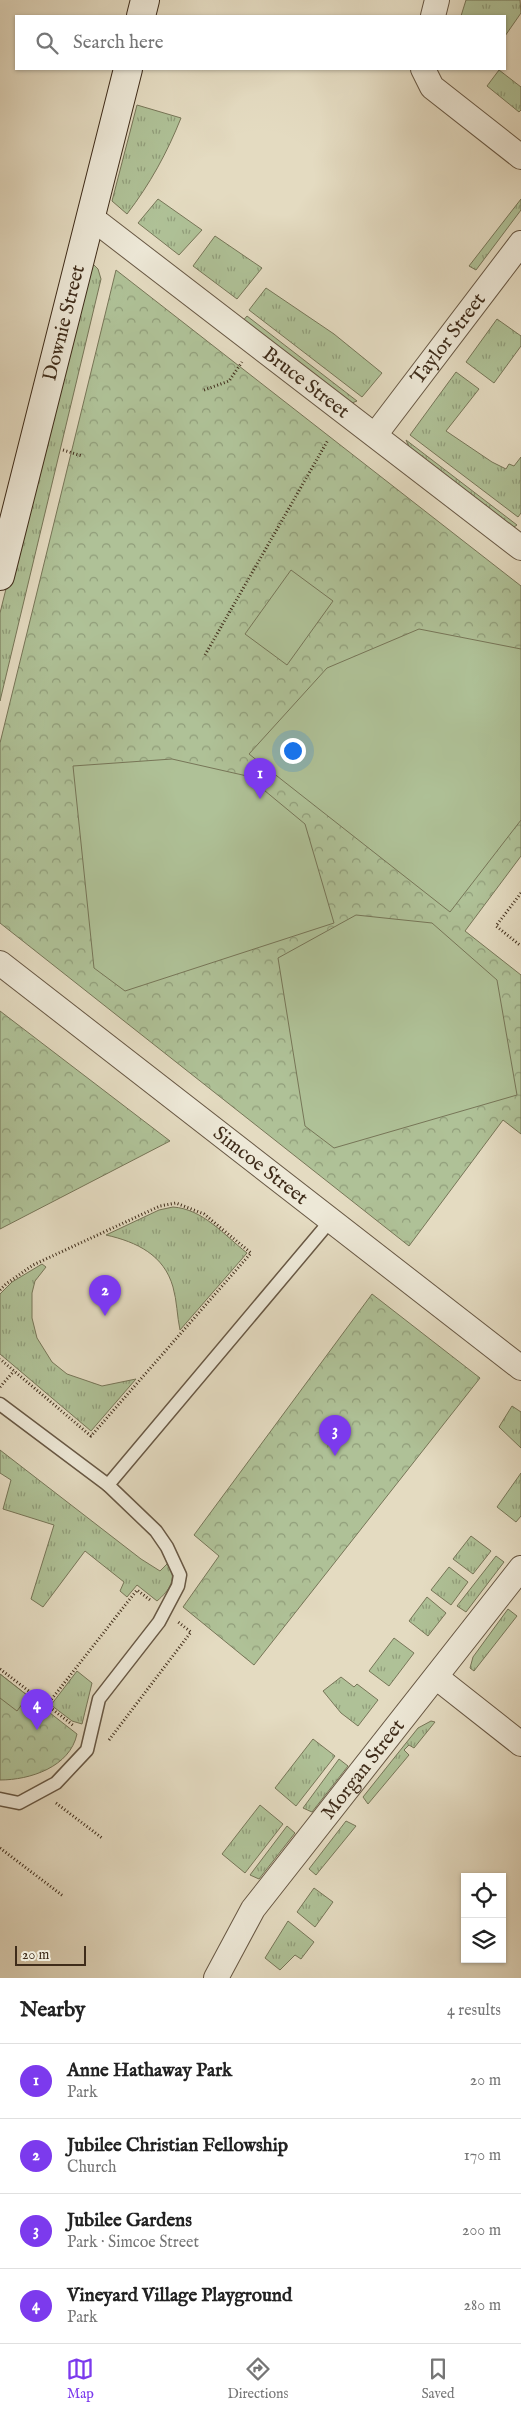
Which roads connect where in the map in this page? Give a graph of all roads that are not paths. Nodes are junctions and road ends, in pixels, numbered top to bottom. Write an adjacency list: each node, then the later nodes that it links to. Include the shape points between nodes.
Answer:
1 (145, 0): 3 (main road)
2 (437, 0): 4 (street)
3 (141, 15)
4 (433, 15)
5 (128, 70): 8 (main road, Downie Street)
6 (424, 70): 7 (street, via 432,87)
7 (521, 157)
8 (92, 218): 10 (street, Bruce Street); 12 (main road, Downie Street)
9 (521, 243): 10 (street, Taylor Street)
10 (375, 435): 11 (street, Bruce Street)
11 (521, 548)
12 (0, 576)
13 (0, 963): 14 (street, Simcoe Street)
14 (331, 1220): 15 (street, Simcoe Street); 17 (lane)
15 (518, 1359)
16 (0, 1404): 17 (lane)
17 (108, 1485): 21 (lane, via 156,1531 180,1575 178,1586 159,1622 99,1699 87,1750 56,1783 19,1803)
18 (521, 1568): 19 (street, Morgan Street)
19 (436, 1677): 20 (street); 22 (street, Morgan Street, via 253,1908)
20 (521, 1744)
21 (0, 1799)
22 (216, 1978)

